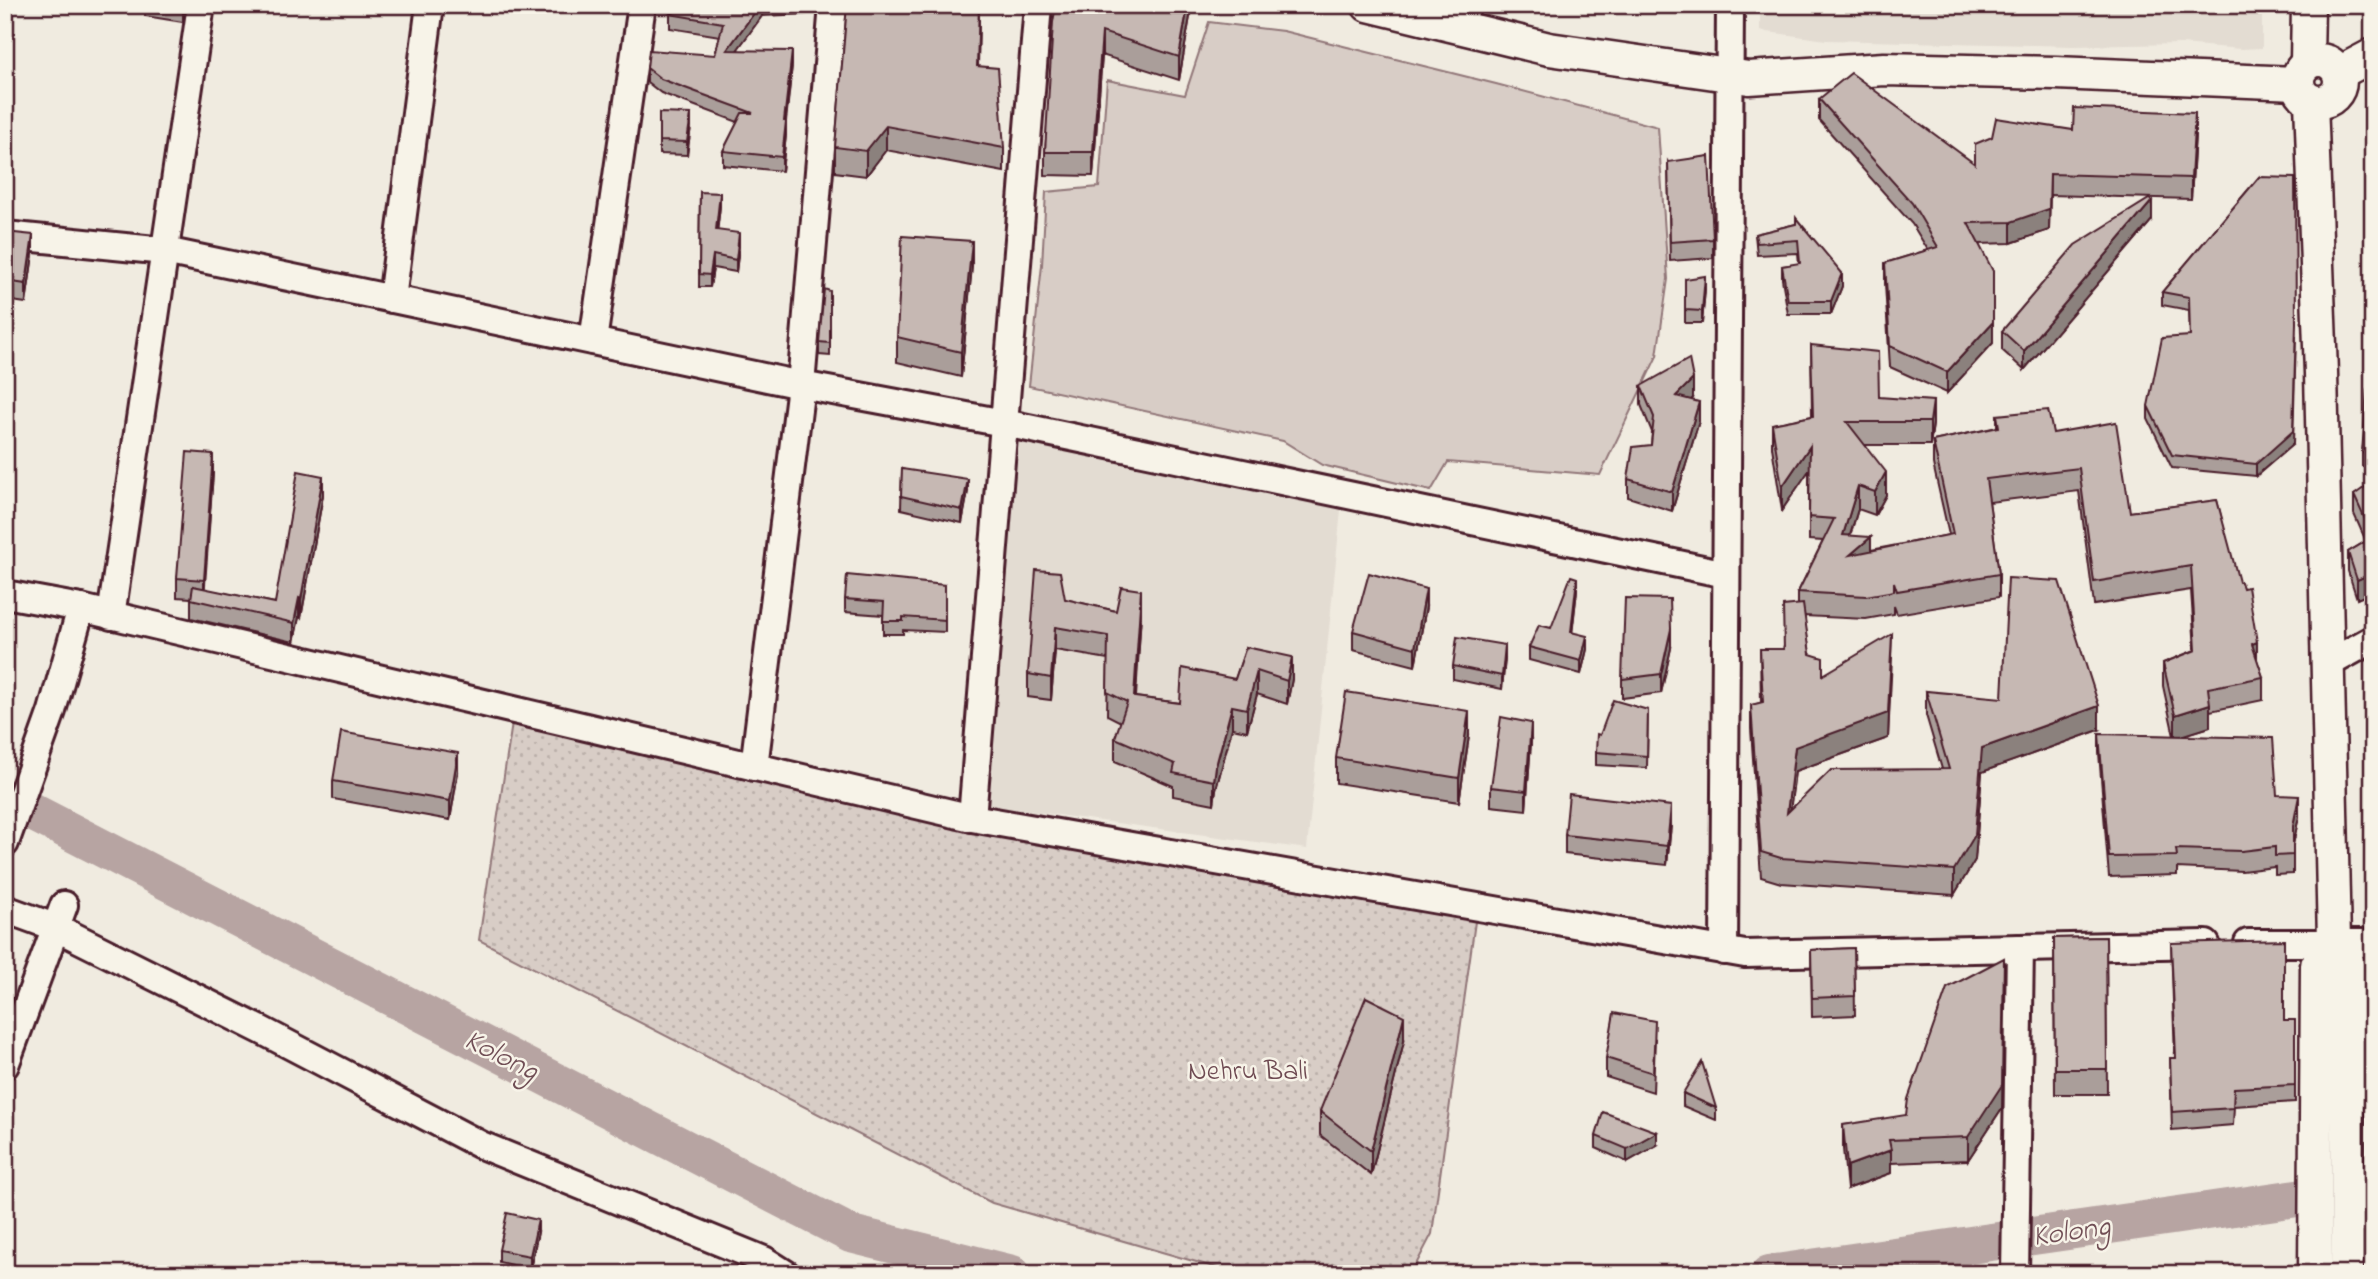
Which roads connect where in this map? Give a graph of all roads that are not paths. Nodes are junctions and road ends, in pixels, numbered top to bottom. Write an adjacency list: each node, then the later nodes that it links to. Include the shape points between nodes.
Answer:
1 (201, 5): 13 (street)
2 (430, 5): 14 (street)
3 (642, 5): 15 (street)
4 (833, 5): 16 (street)
5 (1038, 5): 17 (street)
6 (1368, 5): 10 (main road, via 1549,49)
7 (1730, 5): 10 (street)
8 (2308, 5): 11 (main road)
9 (2373, 55): 11 (main road, via 2339,73 2340,83 2330,100 2321,103)
10 (1728, 75): 11 (main road, via 1749,78 1897,69); 18 (street)
11 (2305, 82): 23 (main road, via 2320,360)
12 (5, 235): 13 (street)
13 (165, 251): 14 (street); 21 (street)
14 (392, 299): 15 (street)
15 (593, 341): 16 (street)
16 (801, 385): 17 (street); 24 (street)
17 (1004, 423): 18 (street); 25 (street)
18 (1726, 574): 32 (street)
19 (5, 594): 20 (street)
20 (80, 608): 21 (street); 26 (street, via 45,731)
21 (111, 616): 24 (street)
22 (2373, 639): 23 (street)
23 (2326, 665): 29 (main road)
24 (754, 767): 25 (street)
25 (972, 818): 32 (street)
26 (5, 843)
27 (5, 909): 28 (street)
28 (60, 917): 33 (street); 35 (street, via 261,1030 481,1145 764,1259)
29 (2334, 941): 30 (street); 31 (street); 34 (main road, via 2348,963)
30 (2373, 943)
31 (2020, 948): 32 (street); 36 (street)
32 (1724, 951)
33 (5, 1065)
34 (2333, 1085): 37 (main road); 38 (main road)
35 (786, 1274)
36 (2015, 1274)
37 (2315, 1274)
38 (2347, 1274)

